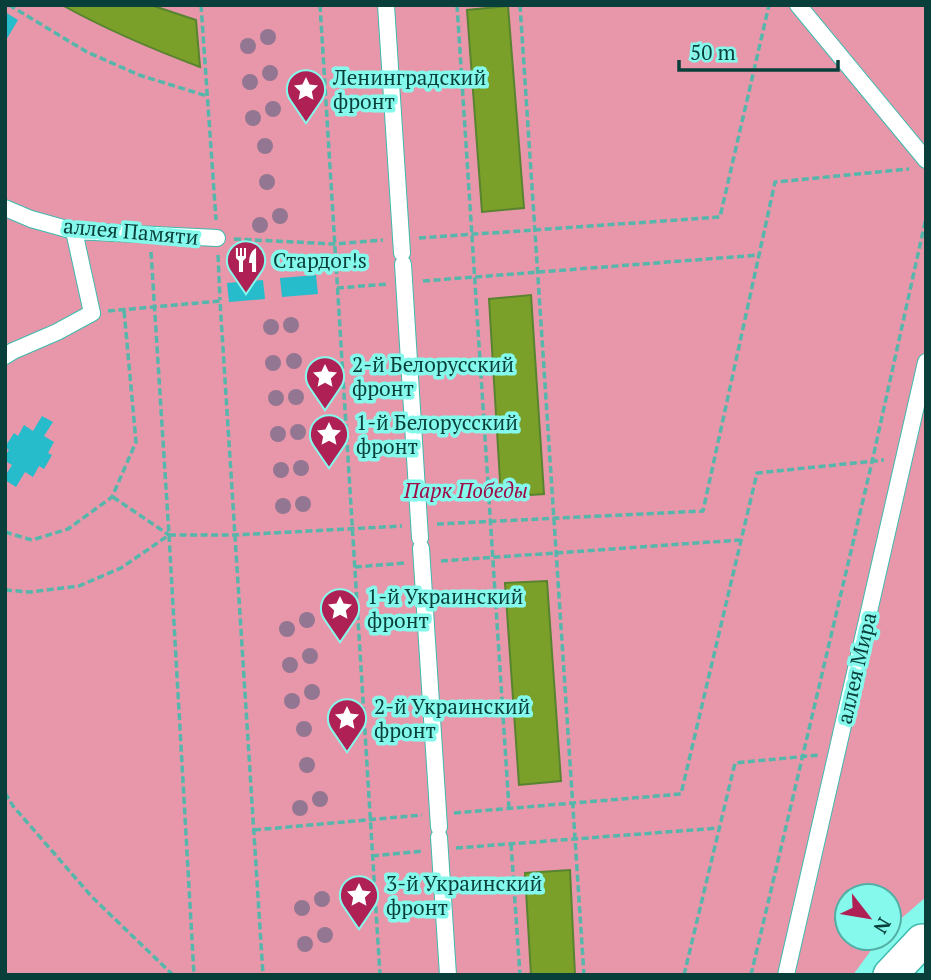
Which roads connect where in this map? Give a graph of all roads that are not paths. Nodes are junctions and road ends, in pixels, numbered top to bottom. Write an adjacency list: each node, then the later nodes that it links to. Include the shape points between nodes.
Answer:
1 (386, 5): 10 (street)
2 (798, 5): 3 (street)
3 (919, 165)
4 (5, 208): 5 (street, аллея Памяти)
5 (74, 231): 6 (street, аллея Памяти); 7 (street, via 92,313)
6 (217, 238)
7 (5, 356)
8 (926, 362): 11 (street, аллея Мира)
9 (922, 941): 12 (main road)
10 (448, 975)
11 (786, 975)
12 (890, 975)

